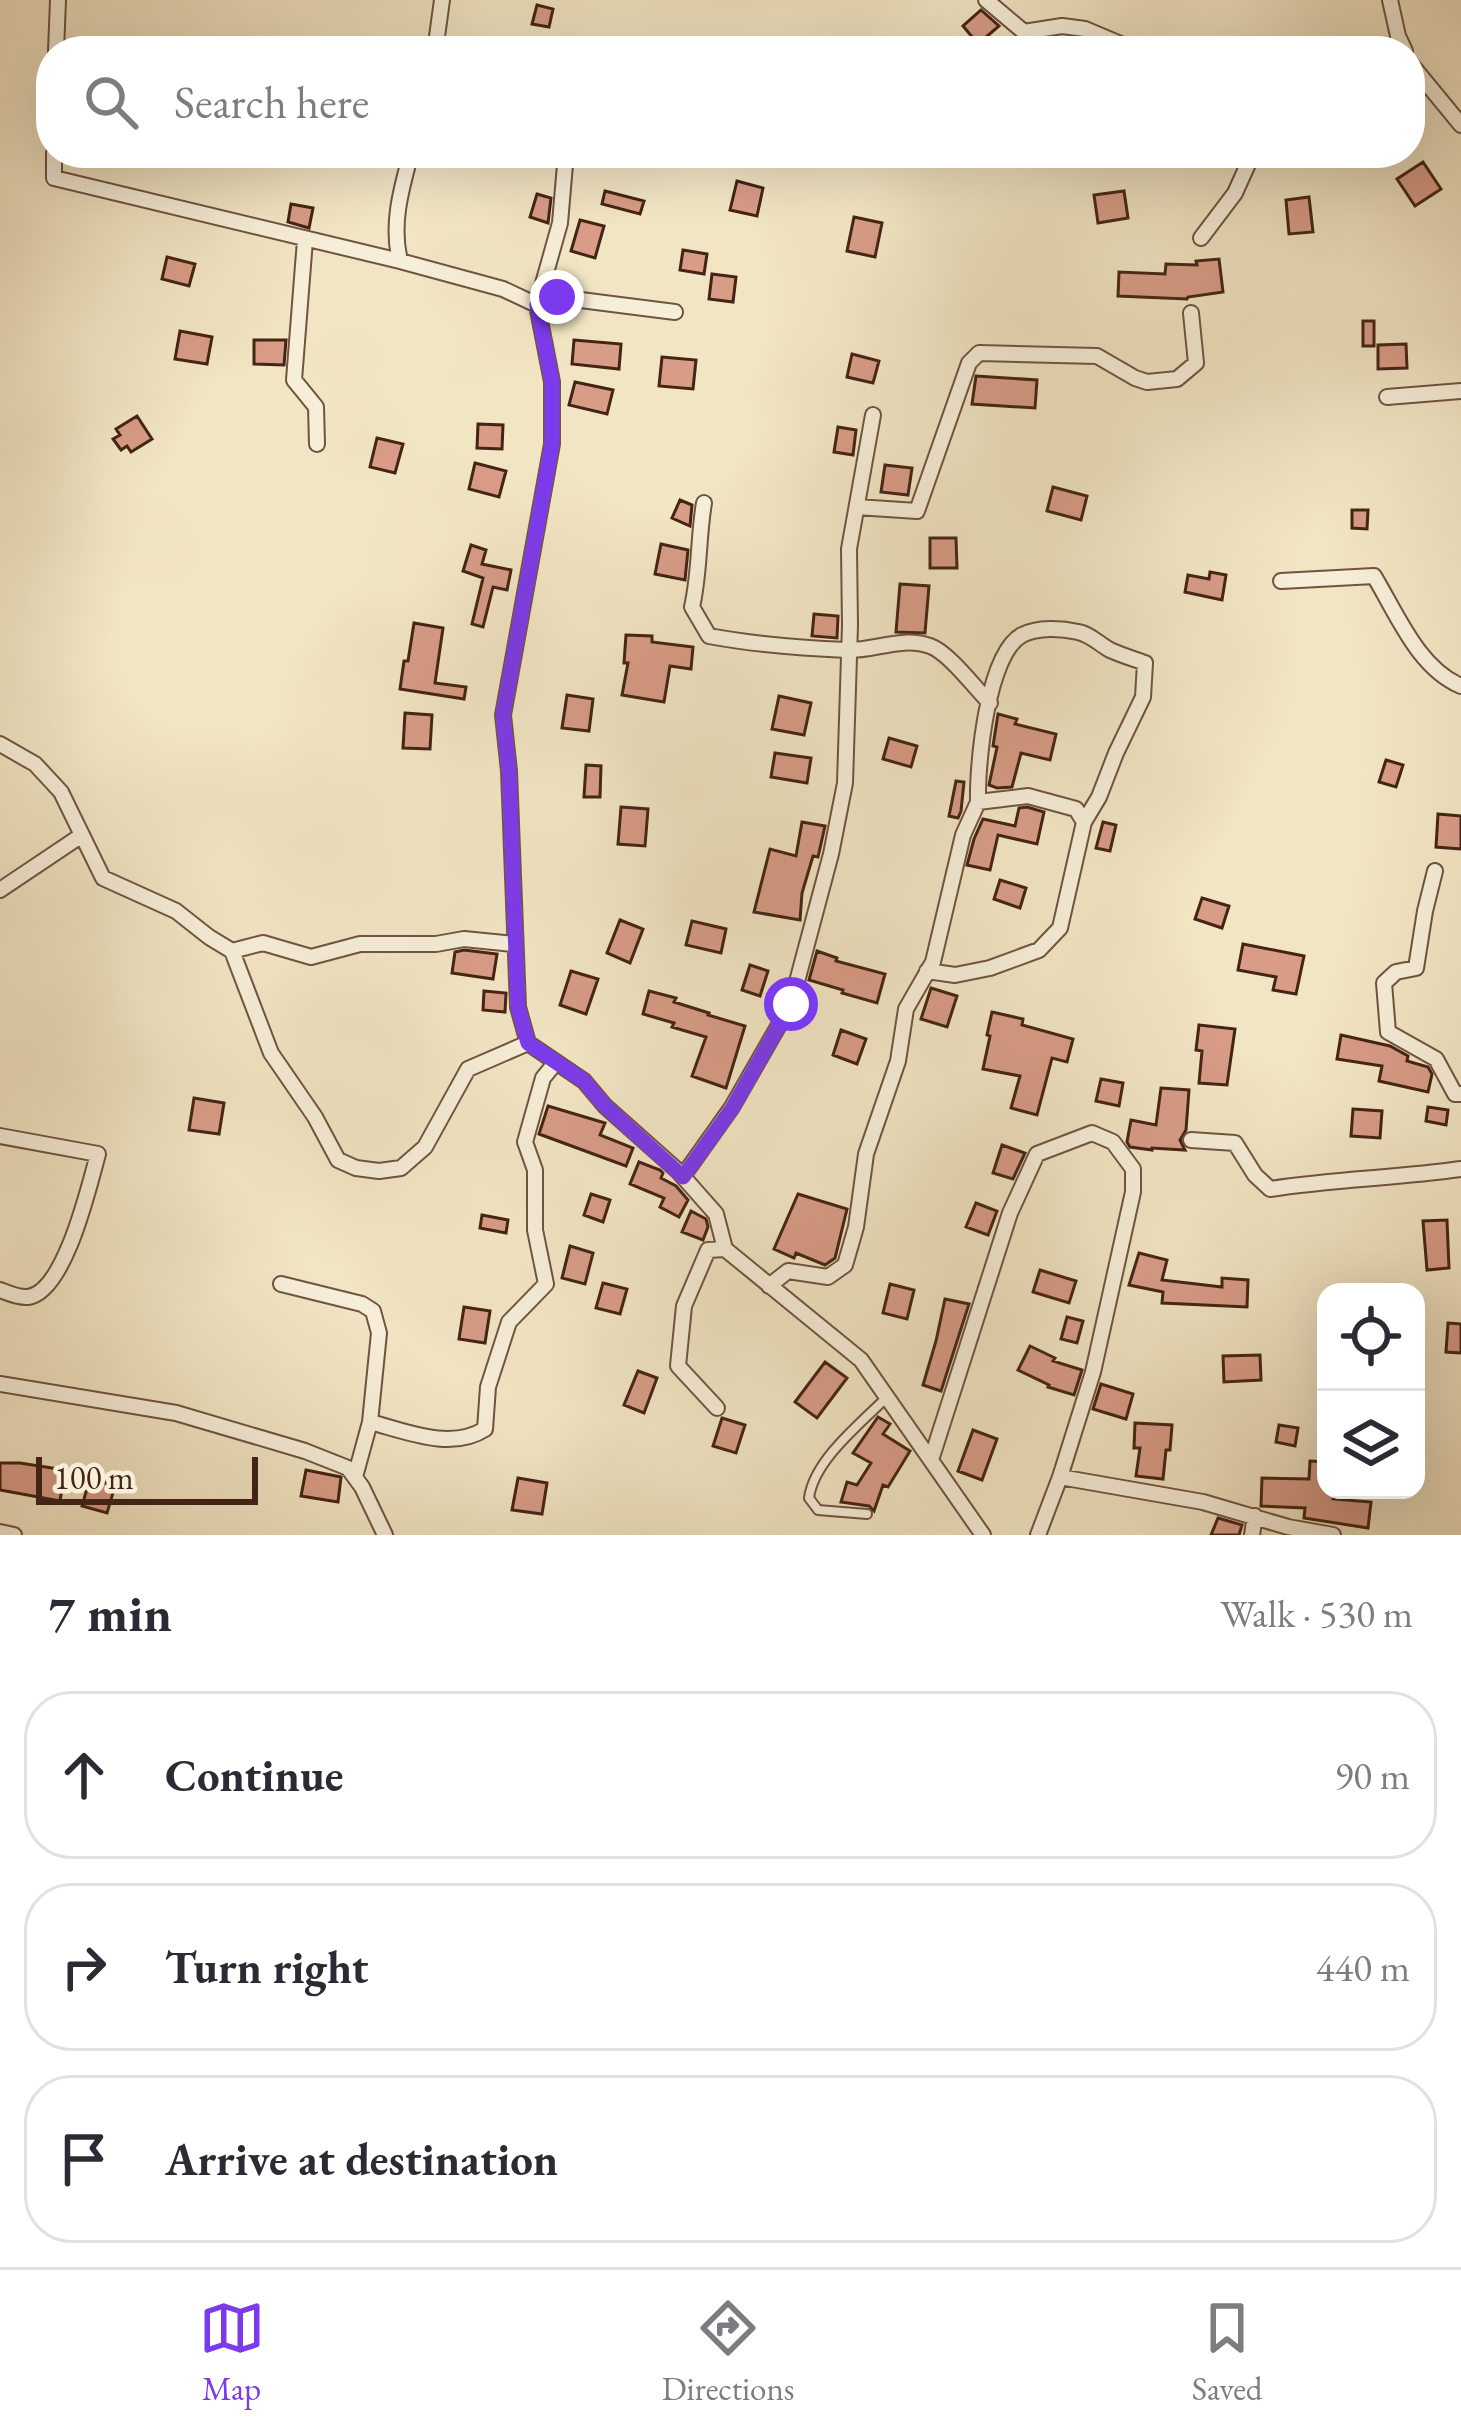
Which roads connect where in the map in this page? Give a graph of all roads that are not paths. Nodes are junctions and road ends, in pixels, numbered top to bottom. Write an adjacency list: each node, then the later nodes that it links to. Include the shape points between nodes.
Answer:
1 (58, 0): 5 (street)
2 (442, 0): 6 (street)
3 (986, 0): 7 (street, via 1024,32 1062,26)
4 (1390, 0): 8 (street)
5 (57, 36)
6 (437, 36)
7 (1102, 36)
8 (1397, 36)
9 (1425, 81): 10 (street)
10 (1461, 125)
11 (54, 168): 16 (street, via 54,178)
12 (407, 168): 17 (street, via 395,219)
13 (565, 168): 18 (street, via 560,223)
14 (1246, 168): 15 (street)
15 (1201, 238)
16 (305, 240): 17 (street); 24 (street, via 294,380 316,407)
17 (400, 261): 18 (street)
18 (537, 305): 19 (street, via 557,297); 37 (street, via 552,382 552,444 503,715)
19 (675, 312)
20 (1191, 313): 26 (street, via 1196,363 1177,379 1147,382 1097,356 979,353 917,512)
21 (1461, 391): 22 (street)
22 (1387, 397)
23 (873, 415): 26 (street)
24 (317, 444)
25 (704, 503): 28 (street, via 692,607 709,636)
26 (856, 507): 28 (street)
27 (1281, 581): 29 (street, via 1374,576 1429,666)
28 (849, 650): 30 (street, via 932,646); 46 (street, via 845,783 791,1004)
29 (1461, 686)
30 (989, 703): 32 (street); 33 (street, via 998,668 1020,636 1084,632 1145,663 1143,697)
31 (0, 744): 34 (street, via 61,792)
32 (978, 802): 33 (street, via 1028,796 1076,809); 39 (street)
33 (1084, 822): 39 (street, via 1060,928 1039,950 955,976)
34 (82, 836): 36 (street); 38 (street, via 103,878 176,911)
35 (1435, 871): 42 (street, via 1416,968 1384,983 1388,1032 1436,1059)
36 (0, 890)
37 (514, 944): 38 (street, via 360,944 311,957 263,943); 40 (street)
38 (232, 951): 40 (street, via 271,1053 338,1160 356,1168 401,1168 425,1147 468,1070)
39 (927, 971): 49 (street, via 906,1009 845,1265 828,1276 788,1271)
40 (528, 1043): 41 (street)
41 (556, 1062): 46 (street); 54 (street, via 543,1078 525,1142 546,1284 508,1322 485,1429 429,1438)
42 (1461, 1094)
43 (0, 1136): 50 (street, via 98,1154 70,1252 39,1293 25,1298)
44 (1191, 1140): 45 (street, via 1235,1144 1270,1189)
45 (1461, 1169)
46 (683, 1177): 47 (street, via 716,1214)
47 (725, 1250): 49 (street); 53 (street, via 708,1250 684,1306 678,1366)
48 (281, 1284): 54 (street, via 373,1311 379,1334)
49 (769, 1286): 52 (street, via 860,1360)
50 (0, 1290)
51 (0, 1384): 56 (street, via 176,1414 305,1451)
52 (888, 1396): 55 (street); 58 (lane, via 811,1484 818,1510)
53 (717, 1408)
54 (370, 1421): 56 (street)
55 (932, 1460): 57 (street, via 1010,1214 1037,1154 1092,1133 1113,1142 1133,1169 1133,1192 1094,1372); 63 (street)
56 (355, 1477): 62 (street)
57 (1060, 1477): 59 (street); 64 (street)
58 (867, 1514)
59 (1255, 1516): 65 (street); 66 (street)
60 (0, 1532): 61 (street)
61 (14, 1535)
62 (385, 1535)
63 (983, 1535)
64 (1038, 1535)
65 (1252, 1535)
66 (1333, 1535)

